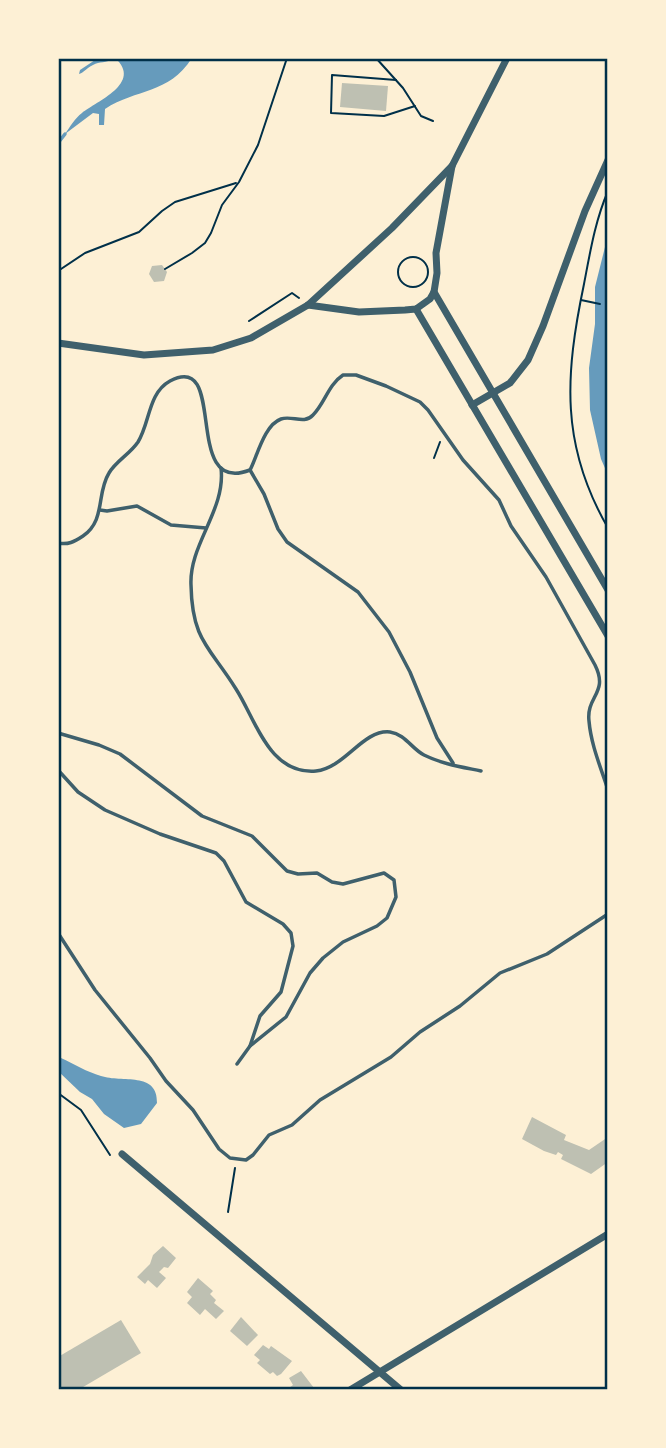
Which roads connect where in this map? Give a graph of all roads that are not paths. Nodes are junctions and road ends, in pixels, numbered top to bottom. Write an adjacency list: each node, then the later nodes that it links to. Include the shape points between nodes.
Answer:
1 (507, 58): 3 (street)
2 (608, 160): 8 (street, via 528,360 510,383)
3 (452, 166): 4 (street, via 436,253); 5 (street)
4 (434, 292): 6 (street); 8 (street)
5 (308, 306): 6 (street, via 359,312); 7 (street, via 251,338 213,350 144,355)
6 (416, 309): 9 (street)
7 (58, 343)
8 (492, 394): 9 (street); 15 (street)
9 (472, 405): 16 (street)
10 (221, 466): 11 (lane, via 233,473); 12 (lane, via 208,445 200,387 192,377 178,378 158,391 140,439 109,472); 13 (lane, via 219,494)
11 (250, 470): 18 (lane, via 287,542 358,592 389,632); 21 (lane, via 258,447 275,423 309,418 334,383 348,374 420,402 499,500 598,672 600,685 588,719)
12 (100, 510): 13 (lane, via 137,506 171,525); 14 (lane, via 89,531 73,542)
13 (206, 528): 18 (lane, via 191,578 194,621 204,645 238,691 272,752 291,766 316,771 341,761 373,736 390,732 422,754)
14 (58, 543)
15 (608, 590)
16 (608, 636)
17 (58, 733): 24 (lane, via 120,754 202,816 252,835 287,872 317,873 343,884 384,873 394,880 396,897 387,918 323,958 286,1017)
18 (454, 765): 20 (lane)
19 (58, 770): 24 (lane, via 78,792 105,810 216,853 246,902 291,933 293,946 281,992 260,1016)
20 (481, 771)
21 (608, 790)
22 (608, 914): 23 (lane, via 557,949 500,973 391,1057 329,1093 292,1125 269,1135 250,1159 237,1160 219,1149 95,990)
23 (58, 933)
24 (250, 1045): 25 (lane)
25 (237, 1064)
26 (122, 1154): 28 (street)
27 (608, 1234): 28 (street)
28 (381, 1371): 29 (street); 30 (street)
29 (350, 1390)
30 (401, 1390)

